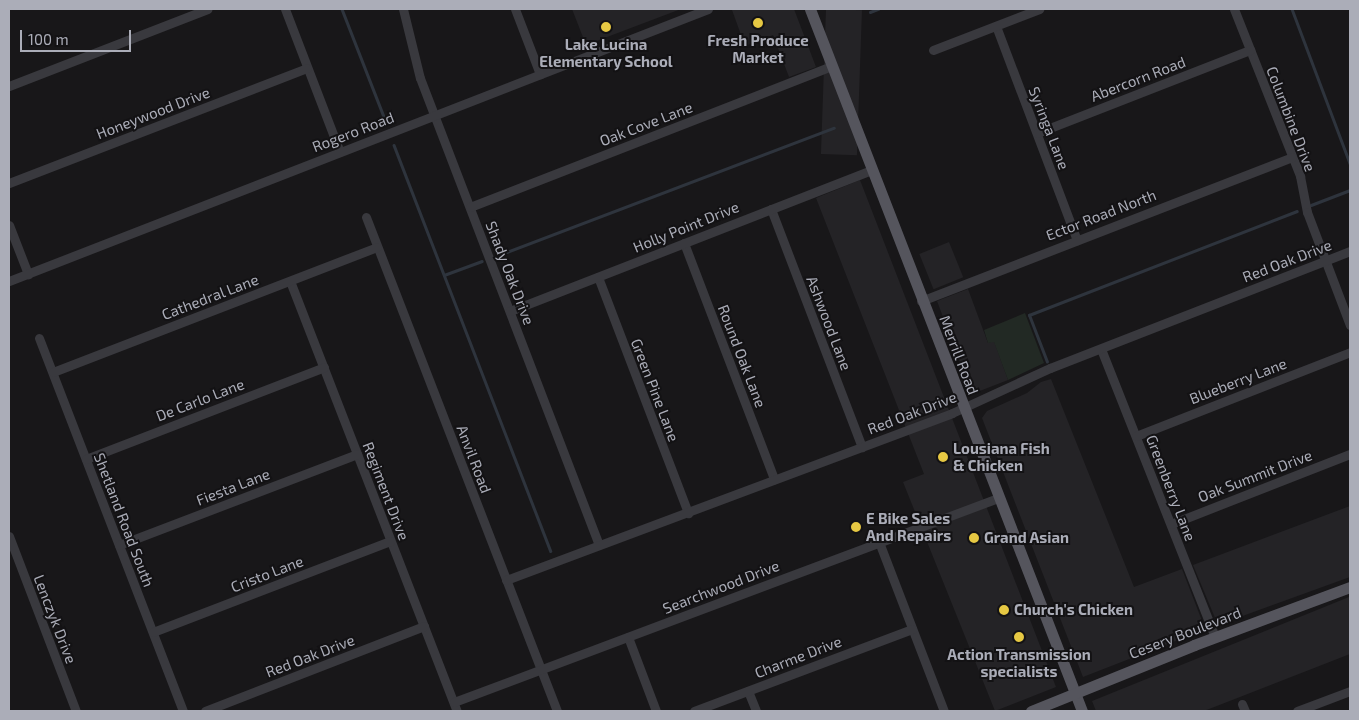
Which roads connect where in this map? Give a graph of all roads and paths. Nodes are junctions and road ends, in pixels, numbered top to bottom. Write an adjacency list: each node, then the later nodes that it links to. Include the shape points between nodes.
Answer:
1 (208, 9): 15 (street)
2 (285, 9): 13 (street)
3 (403, 9): 16 (street, Shady Oak Drive, via 411,50)
4 (515, 9): 14 (street)
5 (708, 9): 14 (street, Rogero Road)
6 (810, 9): 12 (main road, Merrill Road)
7 (1039, 9): 9 (street)
8 (1234, 9): 11 (street, Columbine Drive)
9 (996, 26): 10 (street); 17 (street, Syringa Lane)
10 (933, 50)
11 (1250, 50): 17 (street, Abercorn Road); 19 (street, Columbine Drive)
12 (832, 66): 20 (main road, Merrill Road); 22 (street, Oak Cove Lane)
13 (307, 68): 18 (street); 21 (street, Honeywood Drive)
14 (540, 74): 16 (street, Rogero Road)
15 (9, 86)
16 (434, 115): 18 (street, Rogero Road); 22 (street, Shady Oak Drive)
17 (1037, 133): 26 (street, Syringa Lane)
18 (340, 152): 31 (street, Rogero Road)
19 (1292, 157): 26 (street, Ector Road North); 30 (street, Columbine Drive)
20 (872, 170): 23 (street, Holly Point Drive); 35 (main road, Merrill Road)
21 (9, 183)
22 (470, 207): 36 (street, Shady Oak Drive)
23 (771, 209): 27 (street, Holly Point Drive); 45 (street, Ashwood Lane)
24 (366, 216): 28 (street, Anvil Road)
25 (9, 225): 31 (street)
26 (1077, 240): 35 (street, Ector Road North)
27 (684, 243): 32 (street, Holly Point Drive); 49 (street, Round Oak Lane)
28 (377, 247): 34 (street, Cathedral Lane); 58 (street, Anvil Road)
29 (1350, 251): 30 (street, Red Oak Drive)
30 (1325, 261): 37 (street, Columbine Drive); 39 (street, Red Oak Drive)
31 (28, 274): 33 (street, Rogero Road)
32 (598, 277): 36 (street, Holly Point Drive); 51 (street, Green Pine Lane)
33 (9, 281)
34 (290, 281): 41 (street, Regiment Drive); 42 (street, Cathedral Lane)
35 (922, 301): 43 (main road, Merrill Road)
36 (510, 311): 56 (street, Shady Oak Drive)
37 (1350, 325)
38 (39, 338): 42 (street, Shetland Road South)
39 (1101, 349): 43 (street, Red Oak Drive); 44 (street, Greenberry Lane)
40 (1350, 352): 44 (street, Blueberry Lane)
41 (324, 367): 46 (street, Regiment Drive); 48 (street, De Carlo Lane)
42 (53, 372): 48 (street, Shetland Road South)
43 (964, 408): 45 (street, Red Oak Drive); 50 (main road, Merrill Road)
44 (1136, 436): 52 (street, Greenberry Lane)
45 (862, 447): 49 (street, Red Oak Drive)
46 (357, 454): 54 (street, Regiment Drive); 57 (street, Fiesta Lane)
47 (1350, 454): 52 (street, Oak Summit Drive)
48 (86, 459): 57 (street, Shetland Road South)
49 (774, 479): 51 (street, Red Oak Drive)
50 (998, 498): 55 (street, Searchwood Drive); 68 (main road, Merrill Road)
51 (688, 512): 56 (street, Red Oak Drive)
52 (1171, 524): 64 (street, Greenberry Lane)
53 (9, 536): 70 (street, Lenczyk Drive)
54 (390, 541): 60 (street, Regiment Drive); 62 (street, Cristo Lane)
55 (879, 542): 61 (street); 63 (street, Searchwood Drive)
56 (599, 544): 58 (street, Red Oak Drive)
57 (119, 545): 62 (street, Shetland Road South)
58 (506, 580): 65 (street, Anvil Road)
59 (1350, 587): 64 (main road, Cesery Boulevard)
60 (424, 626): 69 (street, Regiment Drive); 72 (street, Red Oak Drive)
61 (912, 629): 66 (street, Charme Drive); 78 (street)
62 (153, 632): 71 (street, Shetland Road South)
63 (628, 636): 65 (street, Searchwood Drive); 75 (street)
64 (1215, 637): 68 (main road, Cesery Boulevard)
65 (540, 669): 69 (street, Searchwood Drive); 74 (street, Anvil Road)
66 (748, 691): 76 (street, Charme Drive); 77 (street)
67 (1350, 691): 81 (street)
68 (1075, 695): 79 (main road, Cesery Boulevard); 80 (main road, Merrill Road)
69 (454, 702): 73 (street, Regiment Drive)
70 (76, 711)
71 (183, 711)
72 (206, 711)
73 (457, 711)
74 (557, 711)
75 (656, 711)
76 (694, 711)
77 (756, 711)
78 (944, 711)
79 (1031, 711)
80 (1082, 711)
81 (1297, 711)

